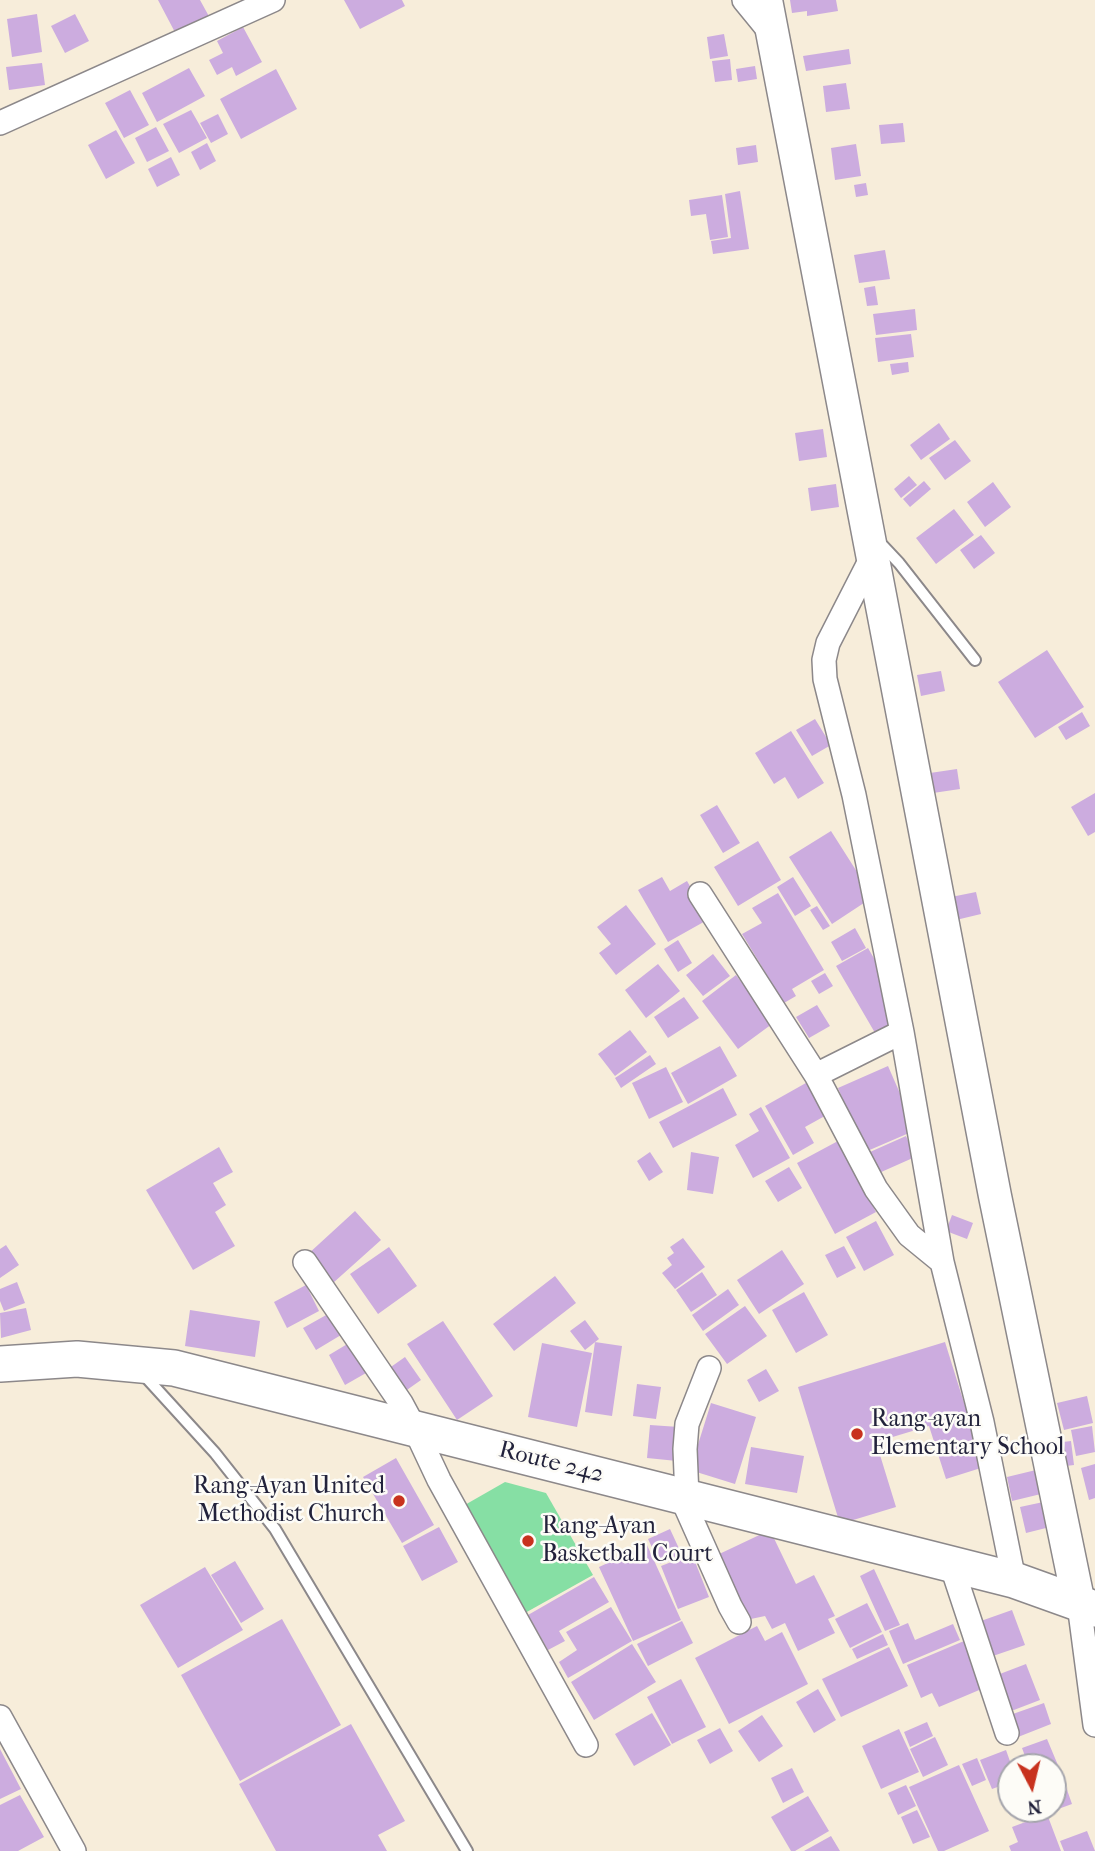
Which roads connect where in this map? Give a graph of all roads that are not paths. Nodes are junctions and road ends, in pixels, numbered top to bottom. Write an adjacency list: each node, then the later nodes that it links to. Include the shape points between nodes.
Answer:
1 (273, 0): 5 (street)
2 (744, 0): 4 (street)
3 (766, 0): 4 (street)
4 (773, 36): 6 (street)
5 (0, 123)
6 (871, 548): 7 (lane, via 883,546 899,563); 9 (street, via 828,643 825,679 854,795); 20 (street, via 995,1196)
7 (975, 660)
8 (701, 894): 10 (street)
9 (902, 1032): 10 (street); 12 (street)
10 (816, 1075): 12 (street, via 876,1189 909,1235)
11 (305, 1262): 16 (street)
12 (942, 1262): 19 (street, via 982,1422)
13 (0, 1364): 14 (main road, Route 242, via 77,1359)
14 (134, 1364): 16 (main road, Route 242, via 174,1368); 27 (lane, via 215,1453 275,1529)
15 (709, 1368): 17 (street, via 687,1424)
16 (415, 1429): 17 (main road, Route 242); 25 (street)
17 (684, 1496): 18 (main road, Route 242); 21 (street)
18 (951, 1564): 19 (main road, Route 242); 24 (street)
19 (1014, 1580): 20 (main road, Route 242)
20 (1087, 1606): 23 (street)
21 (739, 1622)
22 (0, 1717): 26 (street)
23 (1095, 1725)
24 (1007, 1733)
25 (586, 1745)
26 (74, 1851)
27 (467, 1851)

